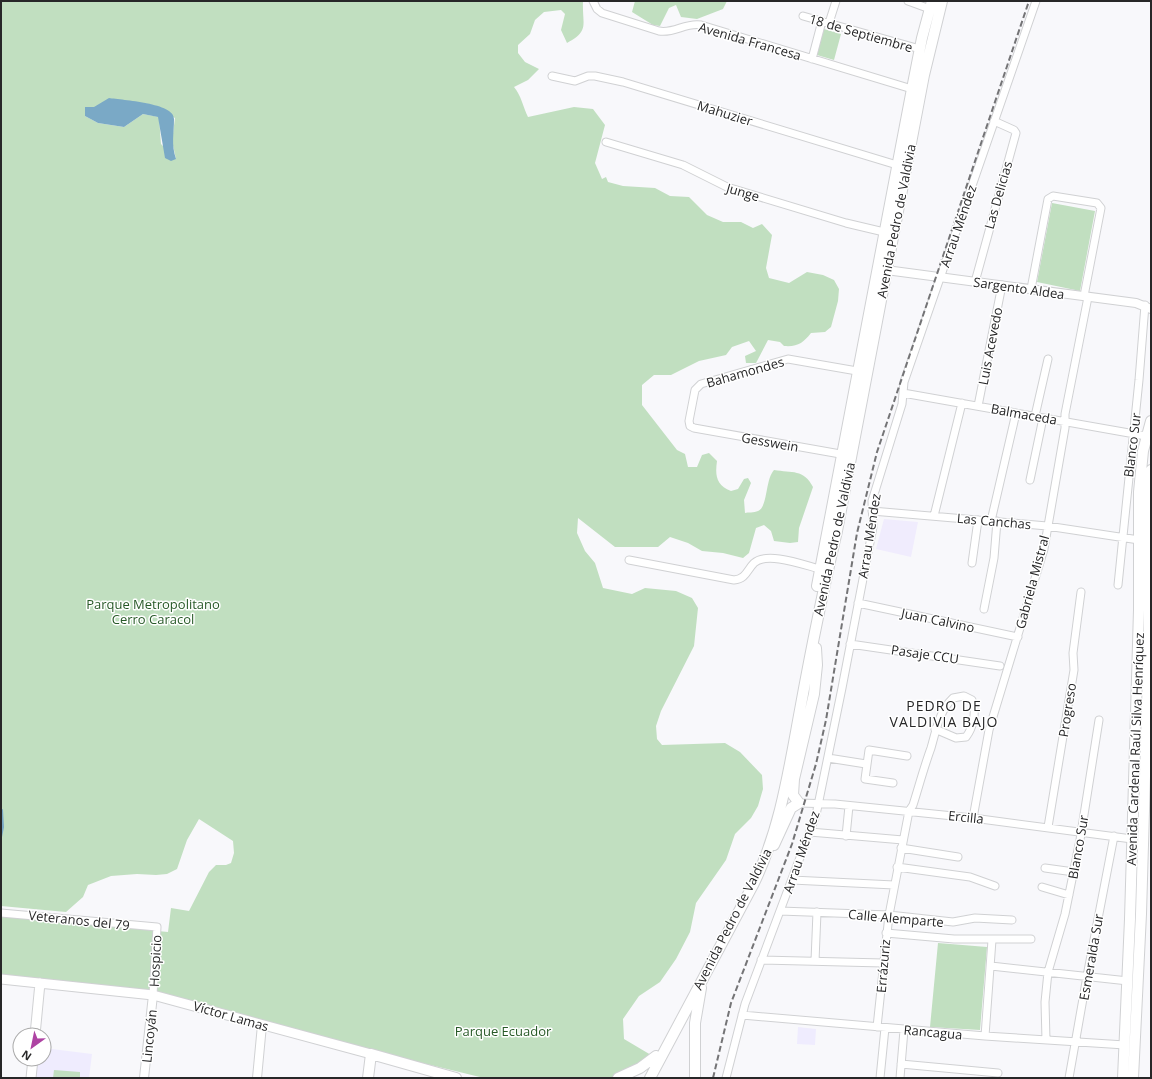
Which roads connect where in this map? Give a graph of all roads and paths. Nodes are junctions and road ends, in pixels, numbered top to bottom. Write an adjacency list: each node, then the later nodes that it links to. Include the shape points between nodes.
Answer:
1 (594, 1): 10 (street, Avenida Francesa, via 597,9 602,12 659,31 668,32 698,25)
2 (836, 1): 8 (street)
3 (908, 1): 6 (street)
4 (942, 1): 12 (main road, Avenida Pedro de Valdivia)
5 (1036, 1): 15 (street, Arrau Méndez)
6 (931, 5): 9 (main road, Avenida Pedro de Valdivia)
7 (803, 16): 8 (street, 18 de Septiembre)
8 (826, 22): 9 (street, 18 de Septiembre); 10 (street)
9 (920, 49): 13 (main road, Avenida Pedro de Valdivia)
10 (812, 59): 13 (street, Avenida Francesa)
11 (552, 76): 17 (street, Mahuzier, via 575,81 595,76 623,82)
12 (922, 83): 13 (main road); 14 (main road, Avenida Pedro de Valdivia)
13 (912, 89): 14 (main road); 17 (main road, Avenida Pedro de Valdivia)
14 (920, 99): 18 (main road, Avenida Pedro de Valdivia)
15 (994, 121): 24 (street, Arrau Méndez); 25 (street, Las Delicias, via 1016,133)
16 (606, 142): 20 (street, Junge, via 683,165 727,187)
17 (897, 165): 18 (main road); 20 (main road, Avenida Pedro de Valdivia)
18 (905, 174): 19 (main road, Avenida Pedro de Valdivia)
19 (894, 229): 20 (main road); 22 (main road, Avenida Pedro de Valdivia)
20 (884, 232): 21 (main road, Avenida Pedro de Valdivia)
21 (879, 260): 22 (main road); 23 (main road, Avenida Pedro de Valdivia)
22 (886, 270): 23 (main road); 24 (street, Sargento Aldea); 43 (main road, Avenida Pedro de Valdivia)
23 (876, 274): 31 (main road, Avenida Pedro de Valdivia)
24 (941, 277): 25 (street, Sargento Aldea); 32 (street, Arrau Méndez)
25 (975, 282): 26 (street, Sargento Aldea)
26 (1002, 285): 27 (street, Sargento Aldea); 34 (street, Luis Acevedo)
27 (1031, 289): 28 (street, Sargento Aldea); 28 (street, Gabriela Mistral, via 1048,199 1053,196 1097,203 1101,208)
28 (1086, 297): 29 (street, Sargento Aldea); 38 (street, Gabriela Mistral)
29 (1148, 307): 41 (street, Blanco Sur)
30 (1048, 359): 36 (street)
31 (857, 371): 40 (street, Bahamondes, via 788,359 701,384 695,390); 43 (main road, Avenida Pedro de Valdivia)
32 (902, 393): 33 (street, Balmaceda); 46 (street, Arrau Méndez, via 902,404 872,501)
33 (962, 403): 34 (street, Balmaceda); 47 (street)
34 (978, 406): 35 (street, Balmaceda)
35 (1016, 413): 36 (street, Balmaceda); 49 (street)
36 (1034, 416): 37 (street, Balmaceda)
37 (1043, 418): 38 (street, Balmaceda); 45 (street)
38 (1065, 421): 41 (street, Balmaceda); 50 (street, Gabriela Mistral)
39 (1151, 421): 42 (main road, Avenida Cardenal Raúl Silva Henríquez)
40 (690, 426): 43 (street, Gesswein)
41 (1132, 433): 42 (street, Balmaceda); 51 (street, Blanco Sur)
42 (1146, 436): 52 (main road, Avenida Cardenal Raúl Silva Henríquez, via 1140,480)
43 (846, 455): 55 (main road, Avenida Pedro de Valdivia); 60 (main road, Avenida Pedro de Valdivia)
44 (1151, 470): 145 (main road, Avenida Cardenal Raúl Silva Henríquez, via 1149,653)
45 (1030, 480)
46 (872, 511): 47 (street, Las Canchas); 58 (street, Arrau Méndez, via 872,528)
47 (934, 516): 48 (street, Las Canchas)
48 (978, 520): 49 (street, Las Canchas); 54 (street)
49 (994, 521): 50 (street, Las Canchas); 59 (street, via 994,558)
50 (1047, 526): 51 (street, Las Canchas); 61 (street, Gabriela Mistral, via 1041,562)
51 (1122, 537): 52 (street, Las Canchas); 56 (street, Blanco Sur)
52 (1139, 540): 85 (main road, Avenida Cardenal Raúl Silva Henríquez)
53 (629, 560): 55 (street, via 734,580 744,577 754,563 765,558)
54 (972, 563)
55 (820, 569): 64 (main road, Avenida Pedro de Valdivia)
56 (1118, 585)
57 (1081, 592): 79 (street, Progreso, via 1072,653 1074,670)
58 (858, 603): 61 (street, Juan Calvino); 62 (street, Arrau Méndez)
59 (984, 609)
60 (814, 635): 64 (main road, Avenida Pedro de Valdivia); 65 (main road, via 817,656)
61 (1018, 637): 78 (street, Gabriela Mistral, via 989,730)
62 (850, 644): 63 (street, Pasaje CCU); 71 (street, Arrau Méndez)
63 (1000, 666)
64 (804, 671): 65 (main road); 69 (main road, Avenida Pedro de Valdivia); 127 (main road, Avenida Pedro de Valdivia, via 763,847)
65 (815, 683): 66 (main road)
66 (811, 706): 69 (main road); 74 (main road, via 794,774 793,795)
67 (1099, 720): 81 (street, Blanco Sur)
68 (935, 729): 68 (street, Errázuriz, via 953,698 964,696 972,700 974,715 966,737 956,738); 77 (street, Errázuriz)
69 (794, 743): 88 (main road, Avenida Pedro de Valdivia, via 775,830)
70 (907, 756): 72 (street, via 869,750)
71 (828, 758): 72 (street); 75 (street, Arrau Méndez)
72 (866, 764): 73 (street, via 865,778)
73 (893, 782)
74 (799, 803): 75 (street, Ercilla); 88 (main road, via 791,808 780,835)
75 (818, 804): 76 (street, Ercilla); 80 (street, Arrau Méndez)
76 (849, 806): 77 (street, Ercilla); 82 (street)
77 (909, 811): 78 (street, Ercilla); 84 (street, Errázuriz)
78 (973, 818): 79 (street, Ercilla)
79 (1048, 827): 81 (street, Ercilla)
80 (810, 832): 82 (street); 92 (street, Arrau Méndez)
81 (1081, 832): 83 (street, Ercilla); 91 (street, Blanco Sur)
82 (846, 836): 84 (street)
83 (1114, 836): 85 (street, Ercilla); 112 (street, Esmeralda Sur)
84 (903, 840): 86 (street, Errázuriz)
85 (1132, 840): 114 (main road, Avenida Cardenal Raúl Silva Henríquez)
86 (901, 848): 87 (street); 89 (street, Errázuriz)
87 (958, 857)
88 (765, 858): 111 (main road, Avenida Pedro de Valdivia)
89 (897, 867): 93 (street, Errázuriz); 94 (street, via 970,877)
90 (1045, 868): 91 (street)
91 (1074, 872): 96 (street, Blanco Sur)
92 (792, 880): 93 (street); 97 (street, Arrau Méndez)
93 (894, 885): 100 (street, Errázuriz)
94 (995, 886)
95 (1042, 887): 96 (street)
96 (1069, 895): 110 (street, Blanco Sur)
97 (780, 911): 98 (street, Calle Alemparte); 106 (street, Arrau Méndez)
98 (817, 912): 100 (street, Calle Alemparte); 107 (street)
99 (1, 913): 102 (street, Veteranos del 79)
100 (888, 915): 101 (street, Calle Alemparte, via 953,922 975,918); 103 (street, Errázuriz)
101 (1012, 920)
102 (157, 927): 116 (street, Hospicio)
103 (886, 933): 105 (street); 108 (street, Errázuriz)
104 (1031, 939): 105 (street)
105 (992, 940): 109 (street)
106 (761, 960): 107 (street); 117 (street, Arrau Méndez)
107 (815, 961): 108 (street)
108 (883, 963): 120 (street, Errázuriz)
109 (990, 966): 110 (street); 122 (street)
110 (1048, 972): 112 (street); 123 (street, Blanco Sur, via 1045,1002)
111 (706, 975): 127 (main road, Avenida Pedro de Valdivia); 139 (main road, via 696,1015)
112 (1087, 976): 114 (street); 124 (street, Esmeralda Sur)
113 (1, 979): 115 (main road, Víctor Lamas)
114 (1128, 981): 125 (main road, Avenida Cardenal Raúl Silva Henríquez)
115 (40, 983): 116 (main road, Víctor Lamas); 119 (main road)
116 (153, 995): 118 (main road, Víctor Lamas); 132 (street, Lincoyán)
117 (742, 1015): 120 (street, Rancagua); 140 (street, Arrau Méndez)
118 (262, 1025): 126 (main road, Víctor Lamas); 133 (street)
119 (36, 1027)
120 (881, 1028): 121 (street, Rancagua); 141 (street, Errázuriz)
121 (904, 1030): 122 (street, Rancagua); 128 (street)
122 (986, 1036): 123 (street, Rancagua)
123 (1046, 1040): 124 (street, Rancagua)
124 (1076, 1042): 125 (street, Rancagua); 143 (street, Esmeralda Sur)
125 (1125, 1045): 144 (main road, Avenida Cardenal Raúl Silva Henríquez)
126 (371, 1054): 134 (main road); 135 (main road, Víctor Lamas)
127 (659, 1056): 136 (main road); 137 (main road); 138 (main road)
128 (901, 1064): 130 (street); 142 (street)
129 (32, 1067): 131 (main road)
130 (998, 1073)
131 (31, 1078)
132 (144, 1078)
133 (257, 1078)
134 (368, 1078)
135 (456, 1078)
136 (618, 1078)
137 (644, 1078)
138 (650, 1078)
139 (695, 1078)
140 (726, 1078)
141 (880, 1078)
142 (900, 1078)
143 (1069, 1078)
144 (1123, 1078)
145 (1133, 1078)

